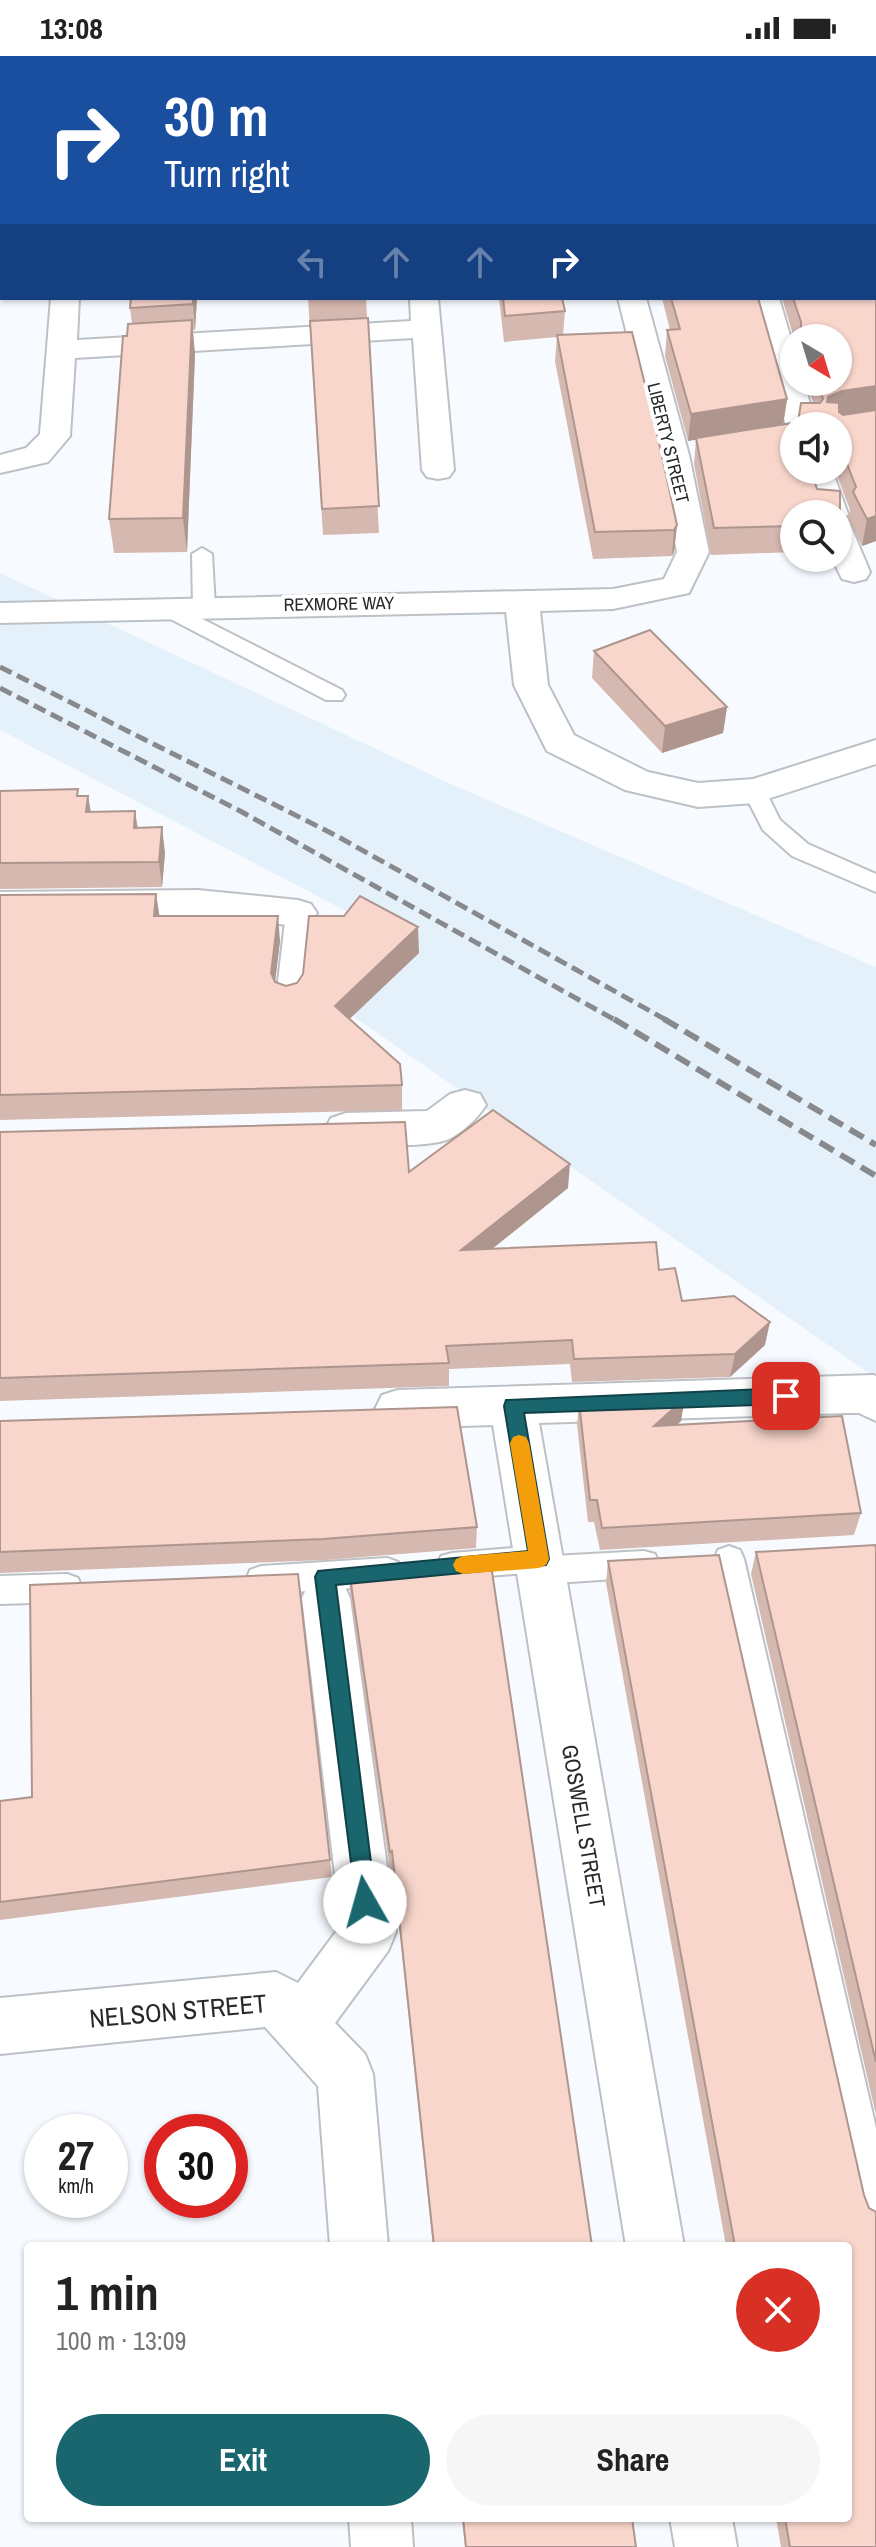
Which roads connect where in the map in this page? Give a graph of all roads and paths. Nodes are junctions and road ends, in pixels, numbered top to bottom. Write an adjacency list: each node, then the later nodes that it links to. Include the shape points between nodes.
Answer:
1 (65, 300): 6 (street)
2 (424, 300): 5 (street)
3 (633, 300): 13 (street, LIBERTY STREET, via 688,452 693,552)
4 (765, 300): 7 (street)
5 (425, 329): 6 (street); 9 (street)
6 (61, 350): 8 (street, via 55,436 37,455)
7 (787, 412)
8 (0, 464)
9 (438, 470)
10 (202, 554): 15 (lane)
11 (852, 567): 12 (street)
12 (854, 572)
13 (677, 586): 14 (street, REXMORE WAY, via 613,599)
14 (522, 600): 15 (street, REXMORE WAY); 20 (street, via 531,685 560,743 638,782 698,795)
15 (204, 607): 16 (street, REXMORE WAY)
16 (167, 608): 17 (street, REXMORE WAY); 18 (lane)
17 (0, 613)
18 (334, 695)
19 (876, 752): 20 (street)
20 (755, 791): 21 (lane, via 771,824 800,850)
21 (876, 884)
22 (0, 905): 23 (street, via 198,903)
23 (298, 913): 24 (lane)
24 (289, 999)
25 (465, 1105): 26 (street, via 436,1127)
26 (311, 1130)
27 (875, 1398): 28 (street)
28 (513, 1406): 29 (street); 32 (street, GOSWELL STREET)
29 (358, 1411)
30 (729, 1559): 39 (lane)
31 (666, 1563): 32 (lane)
32 (540, 1564): 35 (lane); 41 (street, GOSWELL STREET)
33 (232, 1581): 35 (lane)
34 (93, 1587): 36 (lane)
35 (326, 1588): 37 (street, via 369,1932)
36 (0, 1590)
37 (300, 2025): 38 (street, NELSON STREET, via 276,1999); 40 (street, NELSON STREET, via 345,2074)
38 (0, 2026)
39 (876, 2207)
40 (359, 2242)
41 (654, 2242)
42 (380, 2522): 44 (street)
43 (702, 2522): 45 (street)
44 (382, 2547)
45 (706, 2547)

